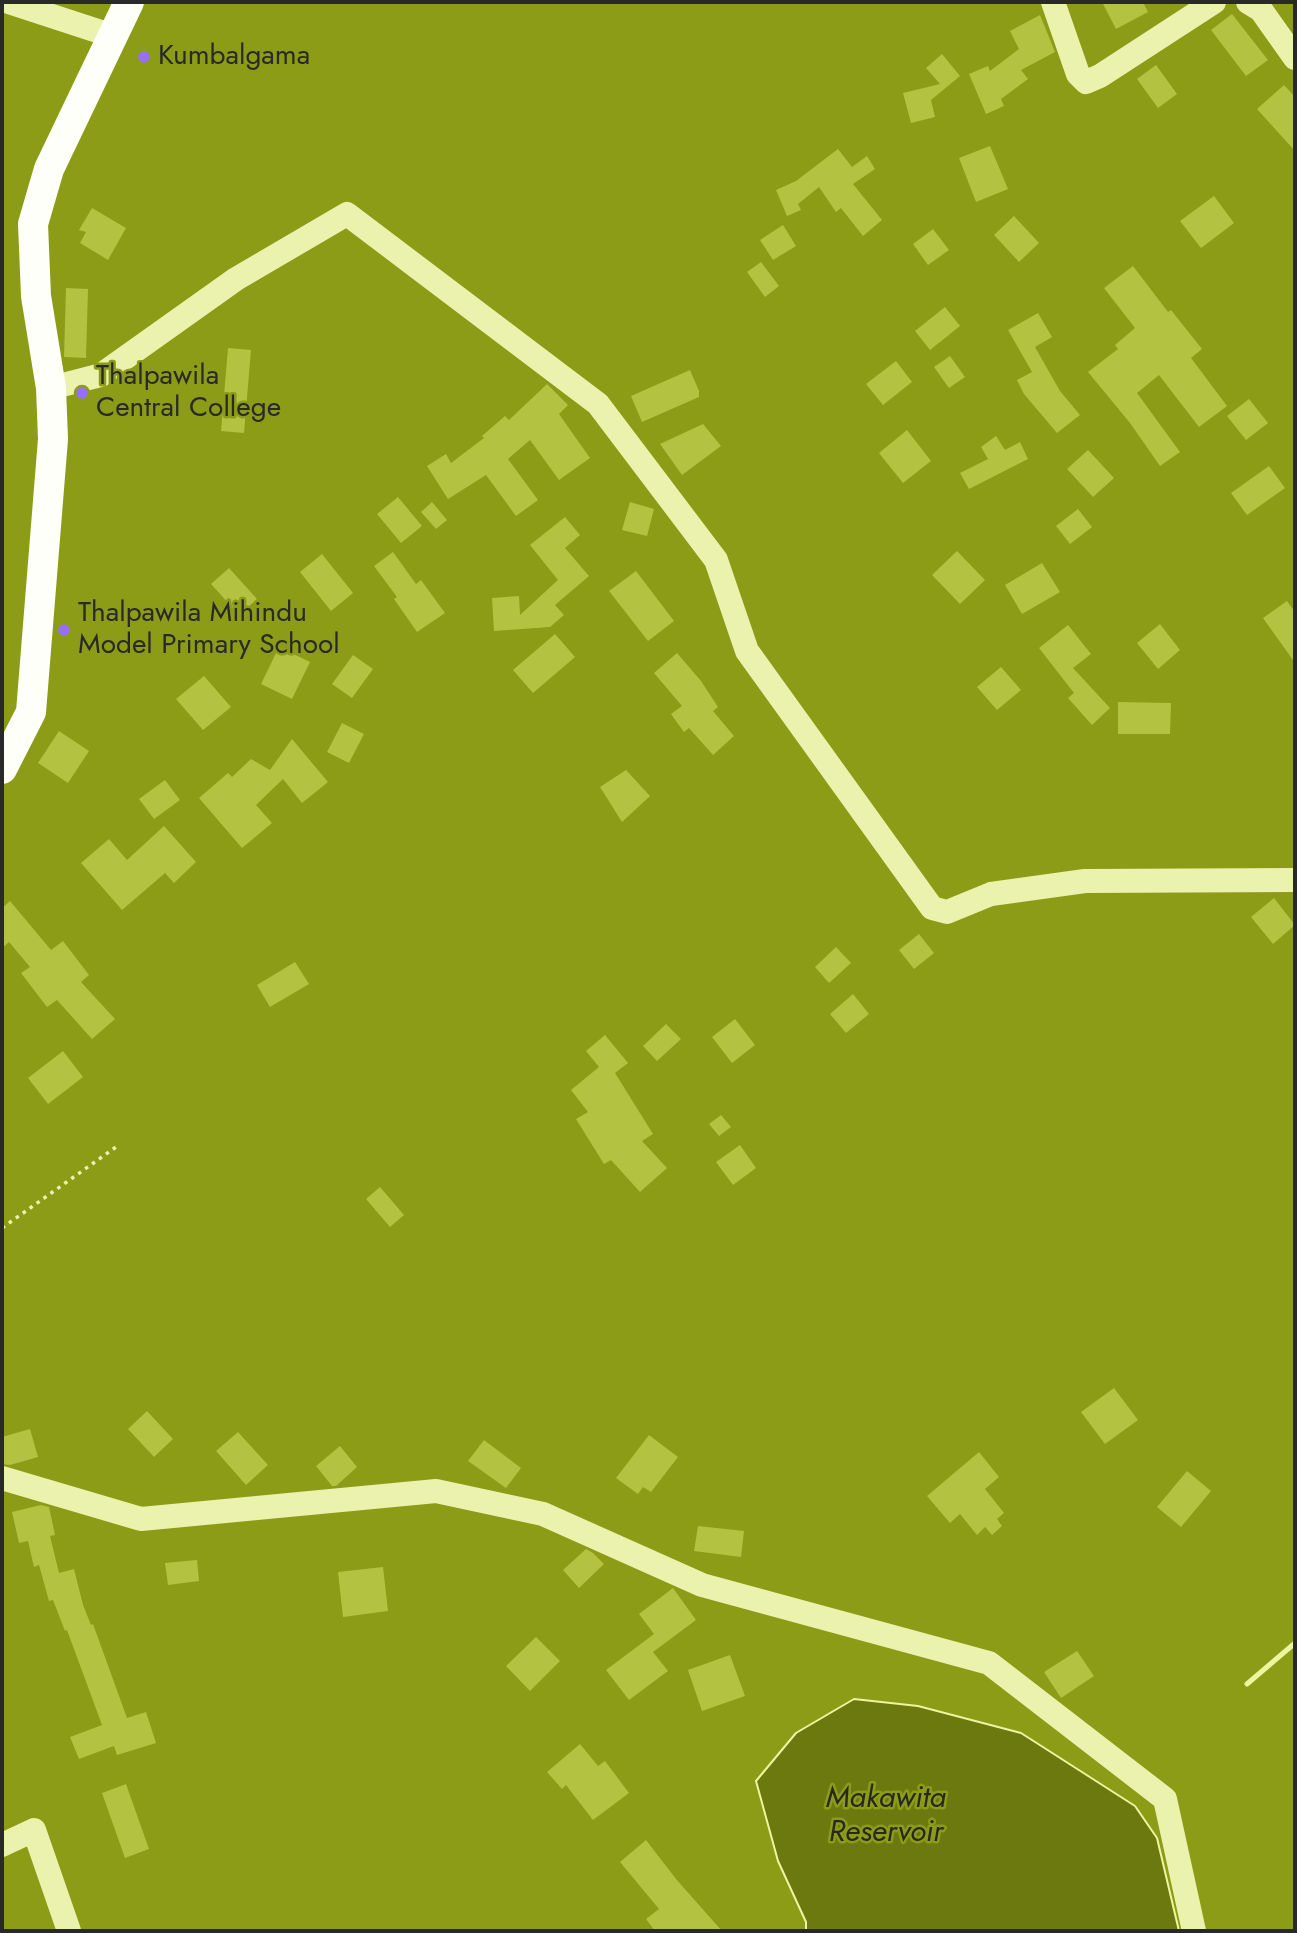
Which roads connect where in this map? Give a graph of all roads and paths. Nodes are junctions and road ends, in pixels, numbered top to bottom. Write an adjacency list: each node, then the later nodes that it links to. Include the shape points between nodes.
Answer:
1 (9, 2): 6 (street)
2 (129, 2): 6 (main road)
3 (1053, 2): 4 (street, via 1078,74 1086,82)
4 (1214, 2)
5 (1248, 2): 7 (street, via 1261,10)
6 (113, 36): 8 (main road, via 49,169 33,224 36,296)
7 (1295, 58)
8 (51, 388): 9 (main road, via 53,439 31,712); 10 (street, via 101,375 236,279 347,214 598,404 716,560 747,651 932,908 947,912 991,894 1085,881)
9 (2, 769)
10 (1295, 880)
11 (116, 1147): 12 (path)
12 (2, 1228)
13 (2, 1478): 16 (street, via 141,1519 436,1491 543,1514 702,1585 989,1662 1165,1799)
14 (2, 1845): 15 (street, via 34,1830)
15 (69, 1931)
16 (1194, 1931)

